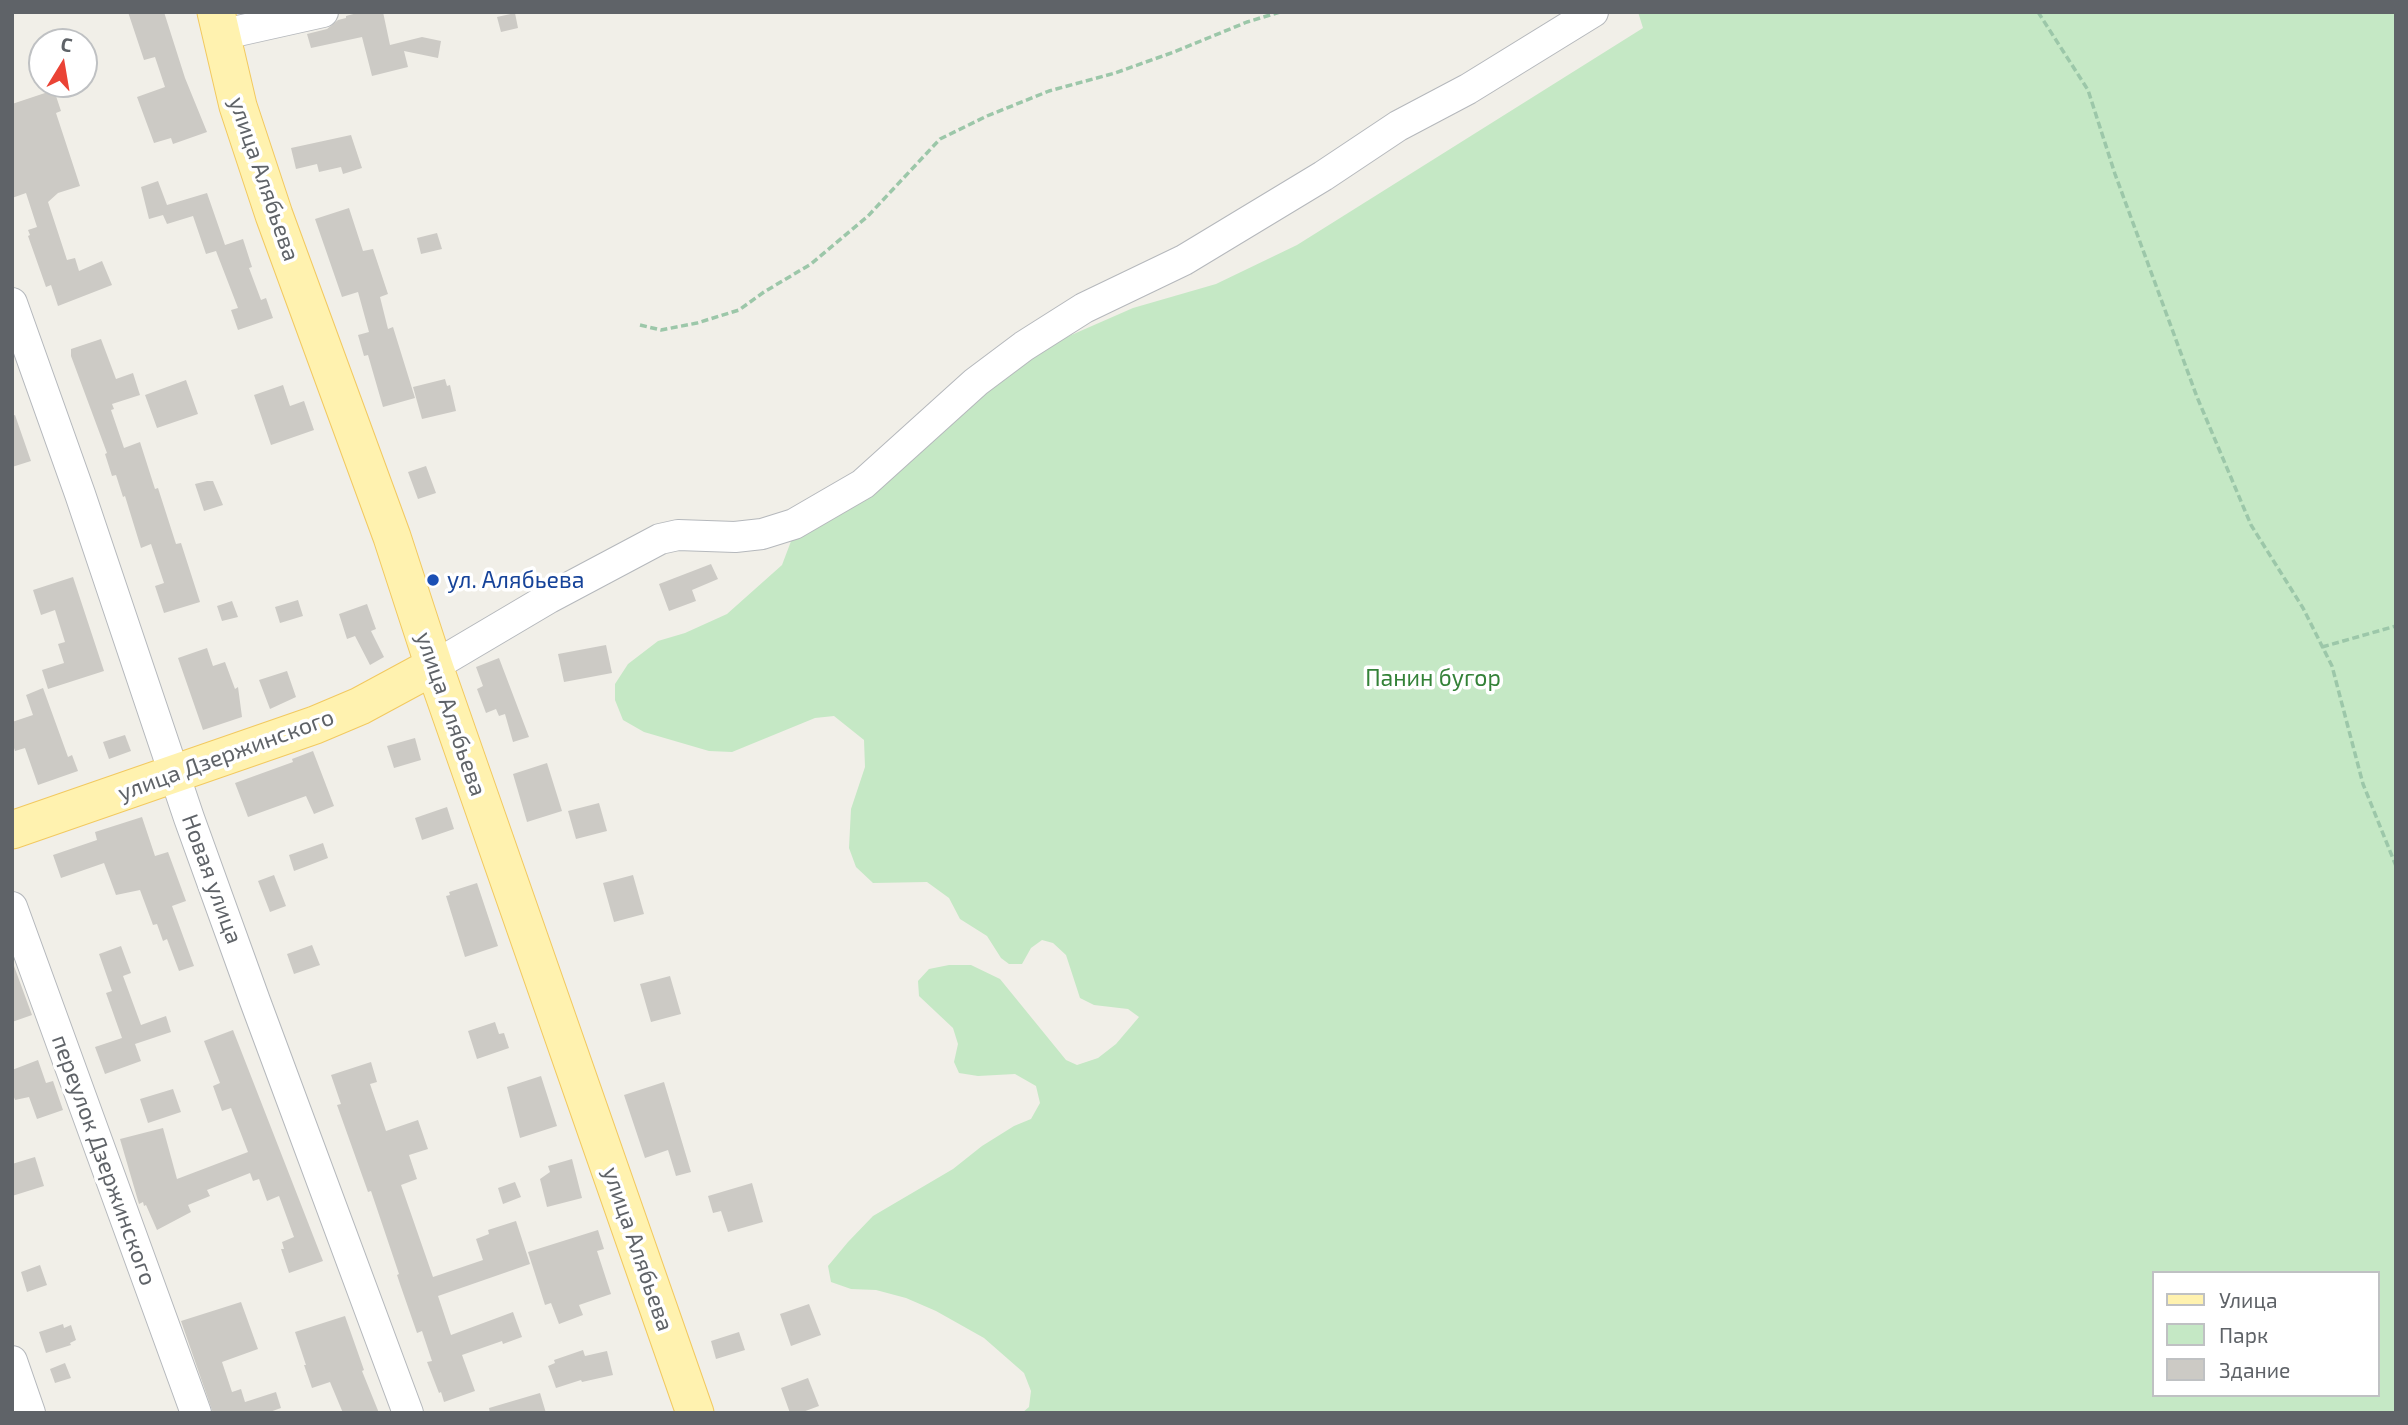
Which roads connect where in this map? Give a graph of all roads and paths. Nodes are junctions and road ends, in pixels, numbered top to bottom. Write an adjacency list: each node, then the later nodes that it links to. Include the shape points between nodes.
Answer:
1 (323, 12): 5 (street)
2 (1280, 12): 7 (path, via 987,116 940,139 868,216 811,264 739,310 661,330)
3 (1593, 12): 10 (street, via 1184,260 1084,308 1024,346 987,373 863,484 804,518 762,534 660,539)
4 (2038, 12): 9 (path, via 2088,90 2197,397 2252,525)
5 (218, 24): 10 (main road, улица Алябьева, via 254,158)
6 (12, 303): 11 (street, Новая улица)
7 (640, 325)
8 (2396, 626): 9 (path)
9 (2322, 646): 13 (path, via 2332,666 2363,784)
10 (434, 666): 11 (main road, улица Дзержинского, via 360,706); 19 (main road, улица Алябьева)
11 (174, 774): 12 (main road, улица Дзержинского); 18 (street, Новая улица)
12 (12, 830)
13 (2396, 866)
14 (12, 907): 17 (street, переулок Дзержинского)
15 (12, 1361): 16 (street)
16 (30, 1413)
17 (196, 1413)
18 (408, 1413)
19 (695, 1413)

